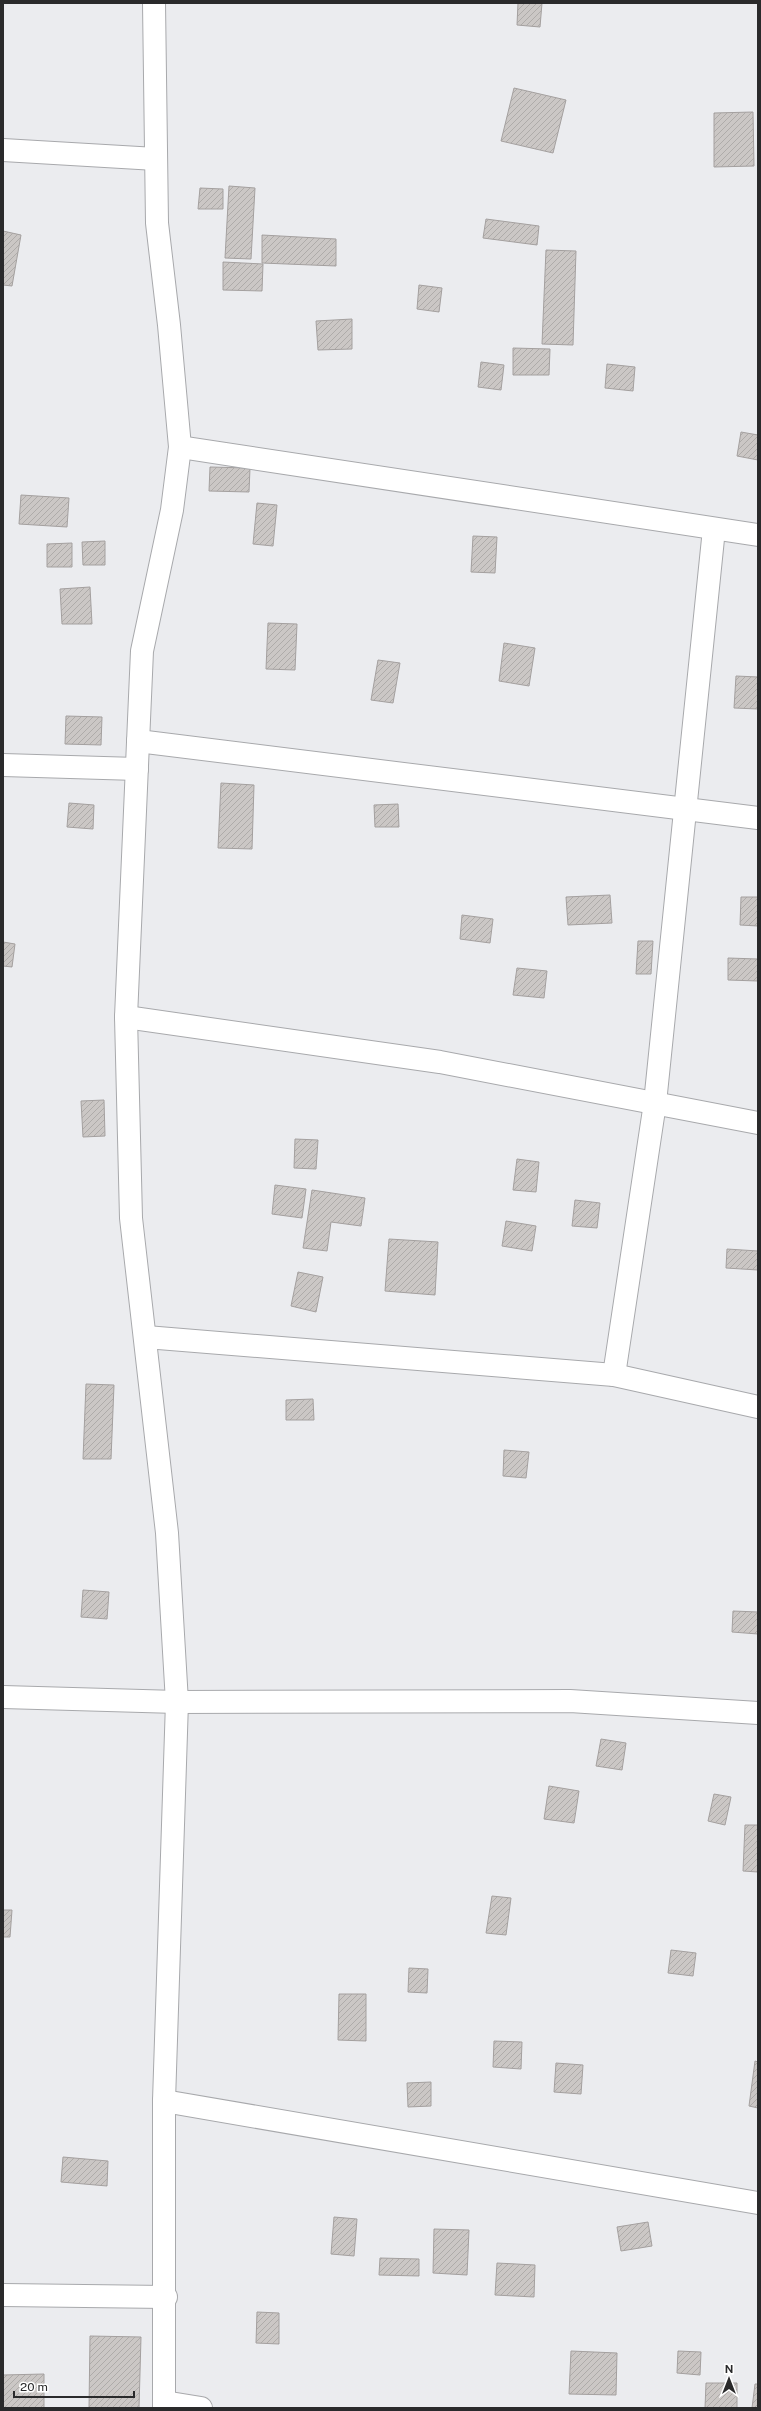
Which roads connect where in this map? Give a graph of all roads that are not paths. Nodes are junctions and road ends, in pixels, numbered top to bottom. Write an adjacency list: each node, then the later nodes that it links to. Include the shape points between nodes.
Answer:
1 (154, 3): 3 (street)
2 (3, 150): 3 (street)
3 (156, 159): 4 (street, via 157,223)
4 (180, 447): 5 (street); 7 (street, via 172,510 142,651)
5 (714, 529): 6 (street); 10 (street)
6 (758, 536)
7 (138, 741): 9 (street); 10 (street)
8 (3, 765): 9 (street)
9 (137, 769): 12 (street)
10 (686, 809): 11 (street); 13 (street)
11 (758, 818)
12 (126, 1017): 13 (street, via 440,1062); 15 (street, via 131,1218)
13 (655, 1103): 14 (street); 16 (street)
14 (758, 1123)
15 (146, 1337): 16 (street); 19 (street, via 168,1533)
16 (614, 1375): 17 (street)
17 (758, 1407)
18 (3, 1697): 19 (street)
19 (177, 1702): 20 (street, via 570,1701); 21 (street)
20 (758, 1713)
21 (164, 2101): 22 (street); 24 (street)
22 (758, 2203)
23 (3, 2295): 24 (street)
24 (166, 2297): 25 (street)
25 (164, 2405): 26 (street)
26 (201, 2408)

